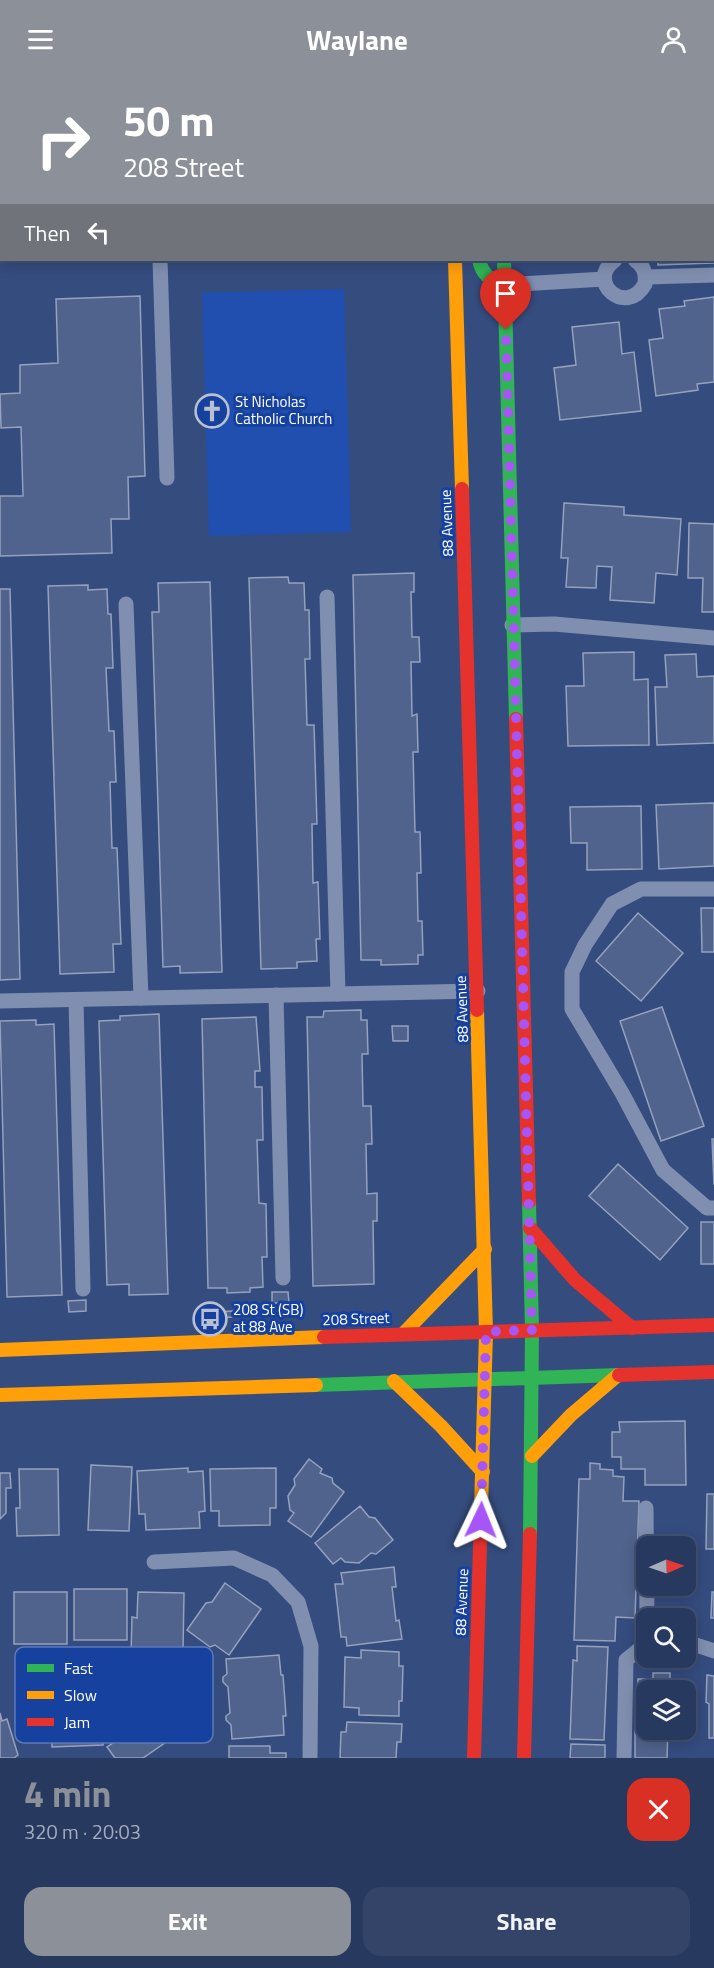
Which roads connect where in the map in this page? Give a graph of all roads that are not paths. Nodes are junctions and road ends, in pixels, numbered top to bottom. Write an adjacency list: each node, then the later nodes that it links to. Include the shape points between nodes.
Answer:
1 (160, 261): 11 (lane)
2 (455, 261): 17 (main road, 88 Avenue)
3 (479, 261): 10 (main road, via 486,276)
4 (504, 261): 10 (main road)
5 (614, 261): 9 (lane, via 607,267)
6 (636, 261): 8 (lane)
7 (714, 275): 8 (lane)
8 (646, 277): 9 (lane, via 636,295 622,298 610,292)
9 (604, 279): 10 (lane)
10 (505, 285): 14 (main road)
11 (167, 478)
12 (327, 597): 18 (lane)
13 (126, 604): 20 (lane)
14 (512, 625): 15 (lane, via 554,624); 24 (main road)
15 (714, 638)
16 (714, 889): 23 (lane, via 641,889 612,904 572,972 572,1009 663,1170 707,1208)
17 (478, 991): 18 (lane); 25 (main road, 88 Avenue)
18 (338, 994): 19 (lane)
19 (276, 995): 20 (lane); 26 (lane)
20 (141, 998): 21 (lane)
21 (76, 999): 22 (lane); 27 (lane)
22 (0, 1001)
23 (714, 1208)
24 (530, 1228): 29 (main road, via 575,1280); 30 (main road)
25 (485, 1249): 31 (main road, 88 Avenue); 32 (main road)
26 (283, 1278)
27 (83, 1289)
28 (714, 1325): 29 (main road, 208 Street)
29 (632, 1328): 30 (main road, 208 Street)
30 (532, 1330): 31 (main road, 208 Street); 36 (main road)
31 (486, 1332): 32 (main road, 208 Street); 37 (main road, 88 Avenue)
32 (403, 1334): 33 (main road, 208 Street)
33 (0, 1350)
34 (714, 1372): 35 (main road)
35 (618, 1375): 36 (main road); 40 (main road, via 571,1415)
36 (532, 1377): 37 (main road); 40 (main road)
37 (485, 1378): 38 (main road); 41 (main road, 88 Avenue)
38 (394, 1380): 39 (main road); 41 (main road)
39 (0, 1395)
40 (532, 1456): 50 (main road)
41 (483, 1472): 49 (main road, 88 Avenue)
42 (646, 1508): 44 (lane)
43 (154, 1562): 48 (lane, via 234,1558 272,1575 298,1602 311,1646)
44 (647, 1608)
45 (696, 1645): 46 (lane)
46 (714, 1651)
47 (636, 1652): 51 (lane, via 626,1660)
48 (310, 1758)
49 (474, 1758)
50 (524, 1758)
51 (624, 1758)

